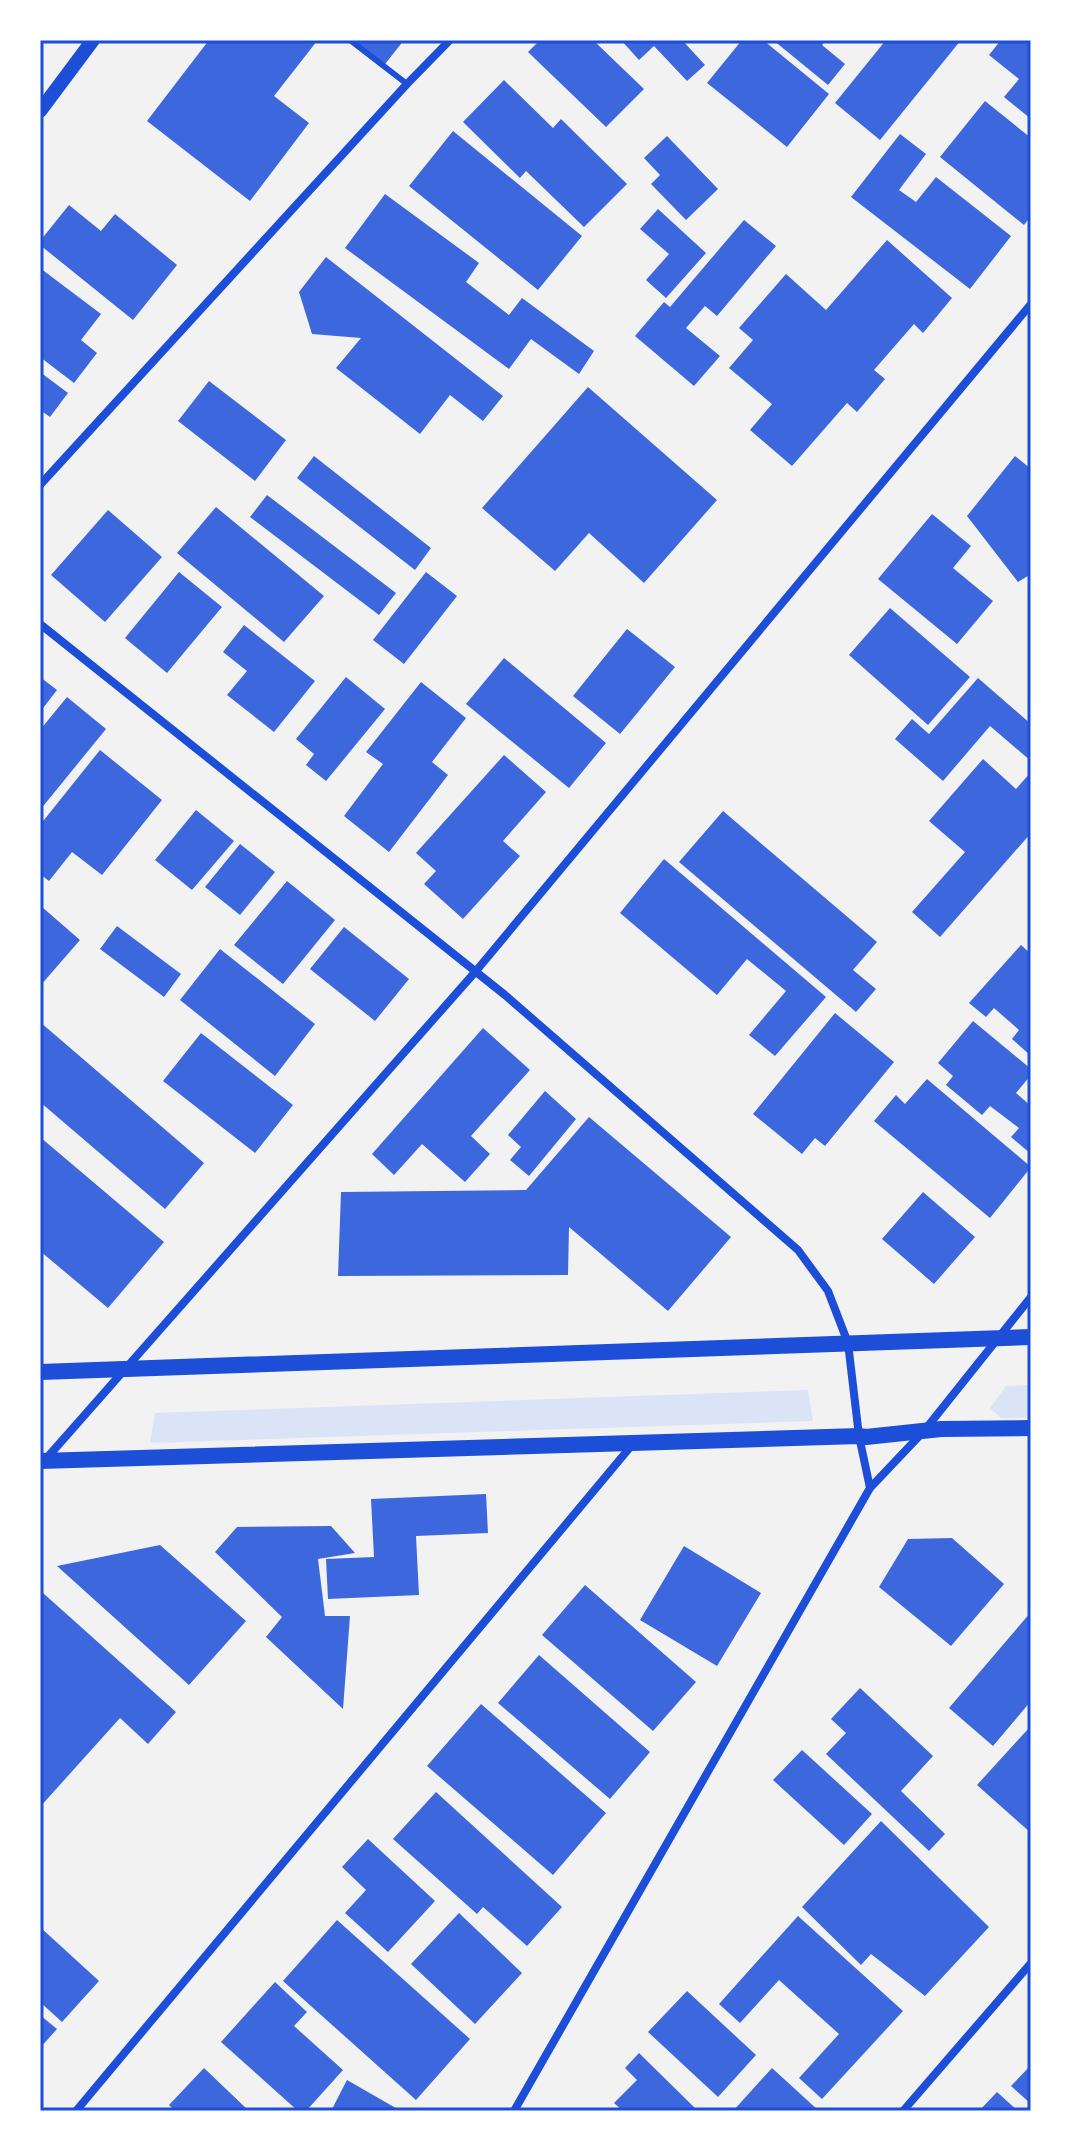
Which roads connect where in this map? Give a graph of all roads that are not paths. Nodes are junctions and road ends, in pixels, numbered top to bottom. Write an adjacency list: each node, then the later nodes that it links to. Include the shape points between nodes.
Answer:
1 (93, 40): 5 (street)
2 (350, 40): 4 (lane)
3 (450, 40): 4 (street)
4 (407, 84): 7 (street)
5 (40, 111)
6 (1031, 304): 9 (street)
7 (40, 485)
8 (40, 624): 9 (street)
9 (476, 971): 13 (street, via 798,1250 828,1291); 14 (street)
10 (1031, 1297): 11 (street)
11 (999, 1337): 12 (main road); 13 (main road); 17 (street)
12 (1031, 1337)
13 (848, 1343): 14 (main road); 18 (street)
14 (124, 1369): 15 (main road); 20 (street)
15 (40, 1372)
16 (1031, 1428): 17 (main road)
17 (924, 1431): 18 (main road); 21 (street)
18 (859, 1436): 19 (main road); 21 (street)
19 (634, 1443): 20 (main road); 23 (street)
20 (41, 1462)
21 (870, 1488): 24 (street)
22 (1031, 1963): 25 (street)
23 (76, 2111)
24 (514, 2111)
25 (903, 2111)

